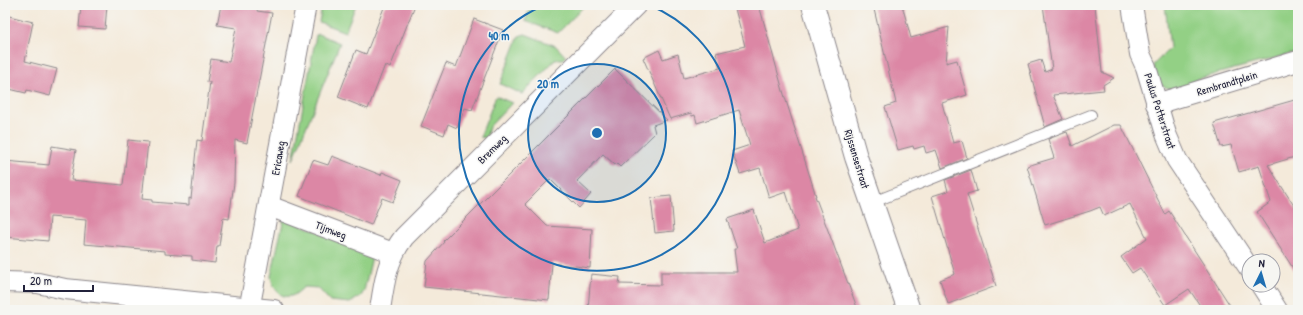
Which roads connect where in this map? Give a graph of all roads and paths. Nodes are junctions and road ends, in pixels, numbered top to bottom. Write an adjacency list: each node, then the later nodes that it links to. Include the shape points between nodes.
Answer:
1 (306, 5): 9 (street, Ericaweg)
2 (636, 5): 10 (street, Bremweg, via 404,237)
3 (813, 5): 8 (main road, Rijssensestraat)
4 (1132, 5): 6 (street, Paulus Potterstraat, via 1140,54)
5 (1298, 61): 6 (street, Rembrandtplein)
6 (1156, 104): 11 (street, Paulus Potterstraat, via 1177,160)
7 (1091, 115): 8 (lane)
8 (871, 203): 17 (main road, Rijssensestraat)
9 (269, 206): 10 (street, Tijmweg); 14 (street, Ericaweg)
10 (393, 253): 16 (street, Bremweg, via 385,278)
11 (1241, 256)
12 (5, 282): 14 (street, via 38,283 65,289)
13 (1266, 293): 18 (street)
14 (249, 309): 15 (street)
15 (274, 310)
16 (380, 310)
17 (910, 310)
18 (1277, 310)

